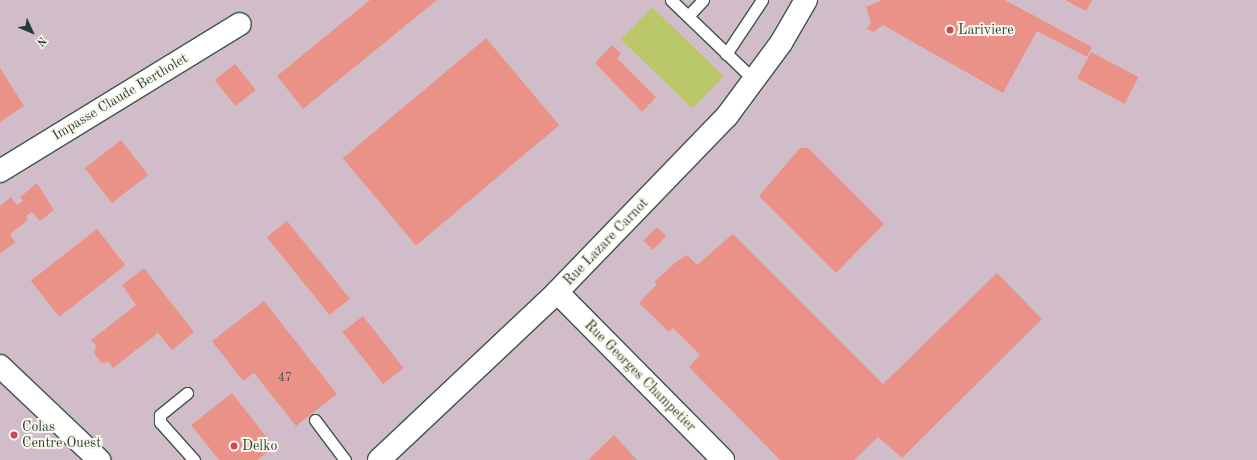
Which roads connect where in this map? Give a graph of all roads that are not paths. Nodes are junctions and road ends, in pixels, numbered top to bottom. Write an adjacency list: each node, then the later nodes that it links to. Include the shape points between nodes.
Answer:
1 (671, 0): 5 (lane)
2 (703, 0): 5 (lane)
3 (762, 0): 7 (lane)
4 (806, 0): 8 (street, Rue Lazare Carnot, via 781,44)
5 (688, 16): 7 (lane)
6 (240, 24): 9 (street, Impasse Claude Bertholet)
7 (726, 54): 8 (lane)
8 (754, 80): 10 (street, Rue Lazare Carnot, via 727,116)
9 (0, 171)
10 (557, 292): 17 (street, Rue Lazare Carnot); 18 (street, Rue Georges Champetier)
11 (0, 366): 14 (street)
12 (187, 393): 15 (lane, via 160,415 160,422)
13 (315, 420): 16 (lane)
14 (99, 460)
15 (194, 460)
16 (345, 460)
17 (379, 460)
18 (723, 460)

